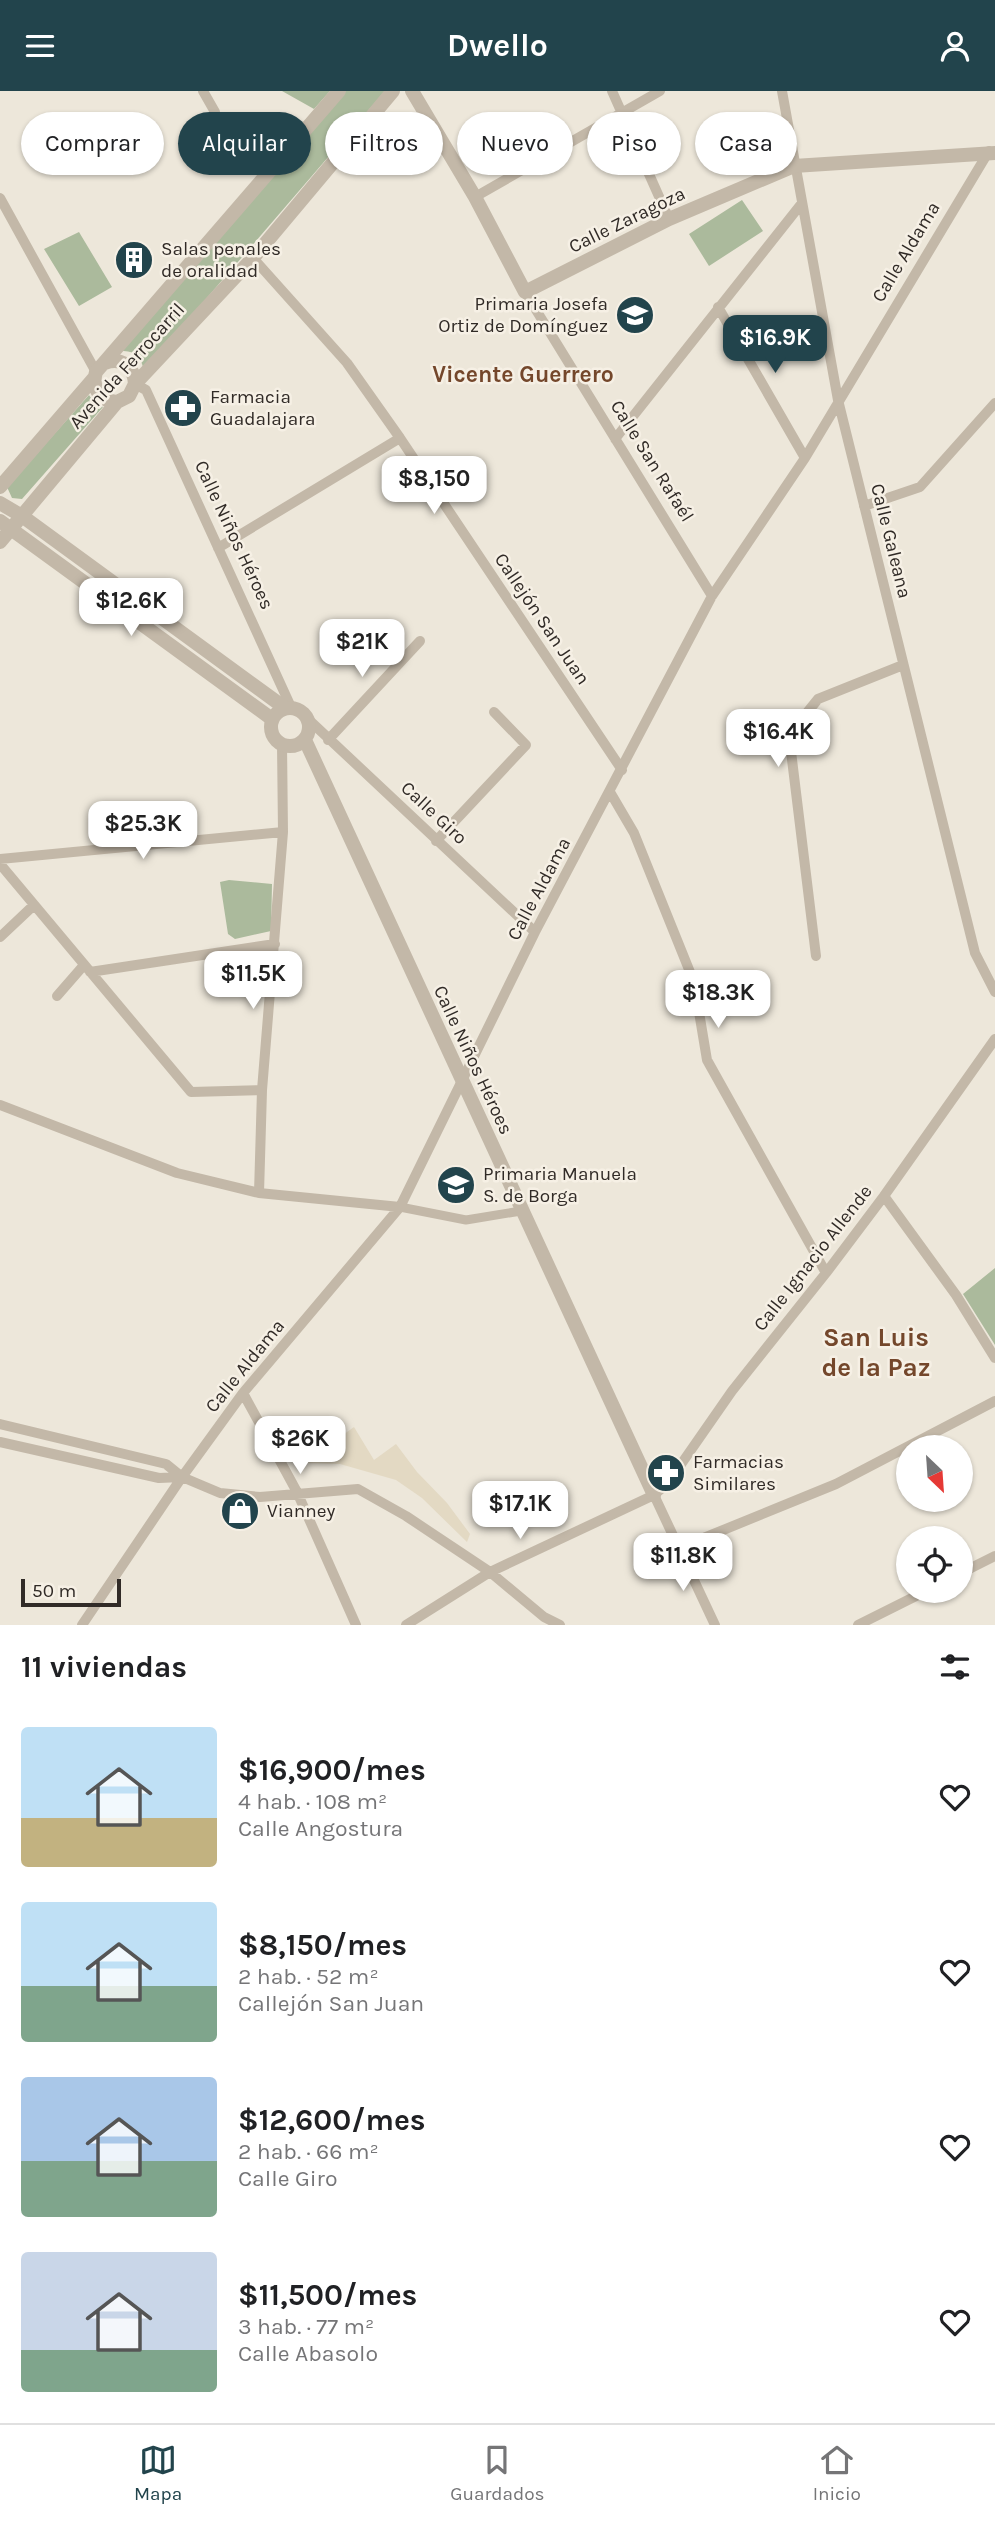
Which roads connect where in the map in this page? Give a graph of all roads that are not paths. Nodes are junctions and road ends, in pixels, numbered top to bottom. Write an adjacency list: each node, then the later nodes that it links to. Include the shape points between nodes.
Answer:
1 (203, 91): 8 (street)
2 (339, 91): 25 (street, Avenida Ferrocarril)
3 (394, 91): 22 (street, Avenida Ferrocarril)
4 (412, 91): 18 (street, Calle San Rafaél)
5 (612, 91): 9 (street)
6 (660, 91): 10 (street)
7 (782, 91): 11 (street, Calle Galeana)
8 (215, 112)
9 (621, 112)
10 (627, 112)
11 (785, 112)
12 (587, 135): 18 (street)
13 (992, 151): 14 (street, Calle Zaragoza); 27 (street, Calle Aldama)
14 (797, 166)
15 (649, 175): 21 (street)
16 (773, 175): 21 (street, Calle Zaragoza)
17 (796, 175): 20 (street, Calle Galeana)
18 (475, 197): 23 (street, Calle San Rafaél)
19 (0, 198): 25 (street)
20 (802, 203): 24 (street); 27 (street, Calle Galeana)
21 (669, 219): 23 (street, Calle Zaragoza)
22 (253, 258): 26 (street, Avenida Ferrocarril); 30 (street, Callejón San Juan, via 347,363)
23 (525, 292): 31 (street, Calle San Rafaél)
24 (718, 307): 31 (street); 32 (street)
25 (99, 371): 26 (street, via 117,361 128,365); 28 (street, via 99,395); 33 (street, Avenida Ferrocarril)
26 (135, 384): 28 (street, Avenida Ferrocarril, via 130,396); 39 (street, Calle Niños Héroes, via 146,390)
27 (838, 400): 32 (street, Calle Aldama); 35 (street, Calle Galeana)
28 (117, 402): 36 (street, Avenida Ferrocarril)
29 (995, 403): 35 (street, via 920,487)
30 (400, 438): 39 (street); 50 (street, Callejón San Juan)
31 (615, 439): 40 (street, Calle San Rafaél)
32 (805, 458): 40 (street, Calle Aldama)
33 (0, 487)
34 (0, 503): 36 (street)
35 (864, 506): 42 (street, Calle Galeana)
36 (22, 516): 37 (street, Avenida Ferrocarril); 43 (street)
37 (6, 525): 38 (street, Avenida Ferrocarril); 45 (street)
38 (0, 542)
39 (218, 548): 43 (street, Calle Niños Héroes)
40 (712, 596): 50 (street, Calle Aldama)
41 (420, 641): 48 (street)
42 (903, 665): 59 (street, via 818,699 789,735); 61 (street, Calle Galeana, via 975,953)
43 (288, 707): 45 (street); 46 (street, via 302,711)
44 (494, 712): 53 (street, via 526,745)
45 (272, 719): 49 (street, via 273,736)
46 (309, 720): 47 (street); 48 (street, Calle Giro)
47 (305, 740): 49 (street, via 293,746); 64 (street, Calle Niños Héroes)
48 (328, 740): 53 (street, Calle Giro)
49 (282, 744): 52 (street)
50 (622, 770): 51 (street, Calle Aldama)
51 (610, 792): 56 (street, Calle Aldama); 71 (street, via 634,833 694,982 707,1060)
52 (283, 832): 54 (street); 58 (street)
53 (436, 841): 56 (street, Calle Giro)
54 (0, 862): 55 (street)
55 (34, 905): 57 (street); 60 (street)
56 (535, 932): 64 (street, Calle Aldama)
57 (0, 937)
58 (275, 944): 60 (street); 65 (street)
59 (816, 956)
60 (87, 969): 62 (street); 65 (street, via 191,1092)
61 (995, 992)
62 (57, 996)
63 (995, 1040): 68 (street, Calle Ignacio Allende)
64 (461, 1081): 69 (street, Calle Aldama); 70 (street, Calle Niños Héroes)
65 (262, 1090): 67 (street)
66 (0, 1105): 67 (street, via 177,1173)
67 (259, 1193): 69 (street)
68 (884, 1196): 71 (street, Calle Ignacio Allende); 72 (street, via 956,1295)
69 (400, 1207): 70 (street, via 466,1220); 73 (street, Calle Aldama)
70 (522, 1210): 79 (street, Calle Niños Héroes)
71 (826, 1273): 79 (street, Calle Ignacio Allende, via 732,1391 668,1483)
72 (995, 1359)
73 (243, 1394): 77 (street, Calle Aldama); 78 (street)
74 (995, 1401): 80 (street, via 836,1484)
75 (0, 1424): 77 (street, via 166,1464)
76 (0, 1442): 77 (street, via 159,1478)
77 (183, 1477): 78 (street, via 219,1493 260,1497); 85 (street, Calle Aldama)
78 (297, 1492): 83 (street, via 358,1489); 86 (street)
79 (654, 1495): 80 (street, Calle Niños Héroes); 83 (street)
80 (679, 1548): 89 (street, Calle Niños Héroes)
81 (995, 1556): 82 (street)
82 (973, 1567)
83 (490, 1572): 87 (street); 88 (street)
84 (902, 1603): 90 (street)
85 (82, 1625)
86 (356, 1625)
87 (406, 1625)
88 (560, 1625)
89 (715, 1625)
90 (858, 1625)

